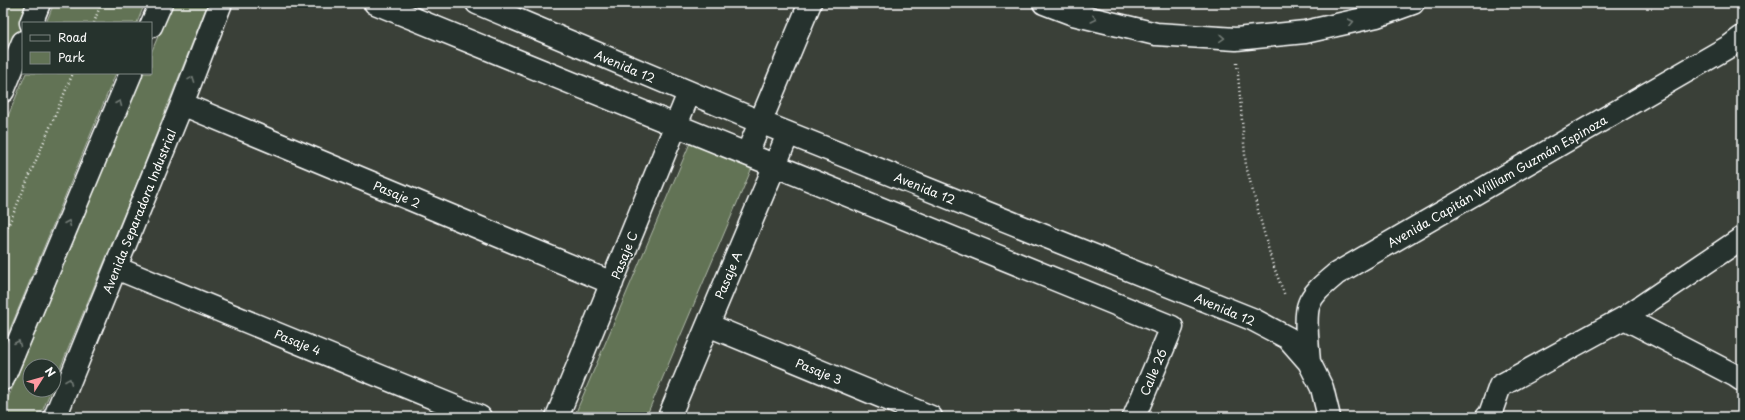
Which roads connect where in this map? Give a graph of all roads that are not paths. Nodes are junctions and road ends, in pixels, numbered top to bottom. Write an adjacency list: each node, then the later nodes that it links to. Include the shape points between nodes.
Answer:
1 (39, 3): 9 (street)
2 (161, 3): 10 (street)
3 (221, 3): 16 (street, Avenida Separadora Industrial, one-way to 3)
4 (375, 3): 18 (street)
5 (477, 3): 15 (street, Avenida 12)
6 (810, 3): 17 (street)
7 (1044, 3): 8 (street, one-way to 8, via 1073,14 1156,34 1236,39 1305,32 1377,16)
8 (1413, 3)
9 (31, 22)
10 (152, 24)
11 (1742, 37): 27 (street, Avenida Capitán William Guzmán Espinoza, via 1336,274 1320,288 1309,304)
12 (22, 44): 14 (street)
13 (131, 74): 28 (street, one-way to 13)
14 (3, 91)
15 (689, 93): 17 (street, Avenida 12); 18 (street, Pasaje C)
16 (182, 104): 23 (street, Avenida Separadora Industrial); 24 (street, Pasaje 2)
17 (760, 122): 19 (street, Avenida 12); 20 (street)
18 (676, 125): 20 (street); 24 (street, Pasaje C)
19 (788, 134): 21 (street, Pasaje A); 27 (street, Avenida 12, via 1252,319 1288,338)
20 (747, 154): 21 (street)
21 (775, 165): 26 (street, Pasaje A); 35 (street, Calle 26, via 1172,327)
22 (1742, 238): 25 (street)
23 (116, 268): 30 (street, Avenida Separadora Industrial, one-way to 23); 31 (street, Pasaje 4)
24 (612, 283): 32 (street, Pasaje C)
25 (1624, 318): 29 (street); 37 (street, via 1500,386)
26 (708, 325): 33 (street, Pasaje A); 34 (street, Pasaje 3)
27 (1309, 362): 36 (street, Avenida 12, via 1322,388)
28 (3, 379)
29 (1742, 380)
30 (54, 417)
31 (480, 417)
32 (557, 417)
33 (669, 417)
34 (931, 417)
35 (1134, 417)
36 (1330, 417)
37 (1489, 417)

